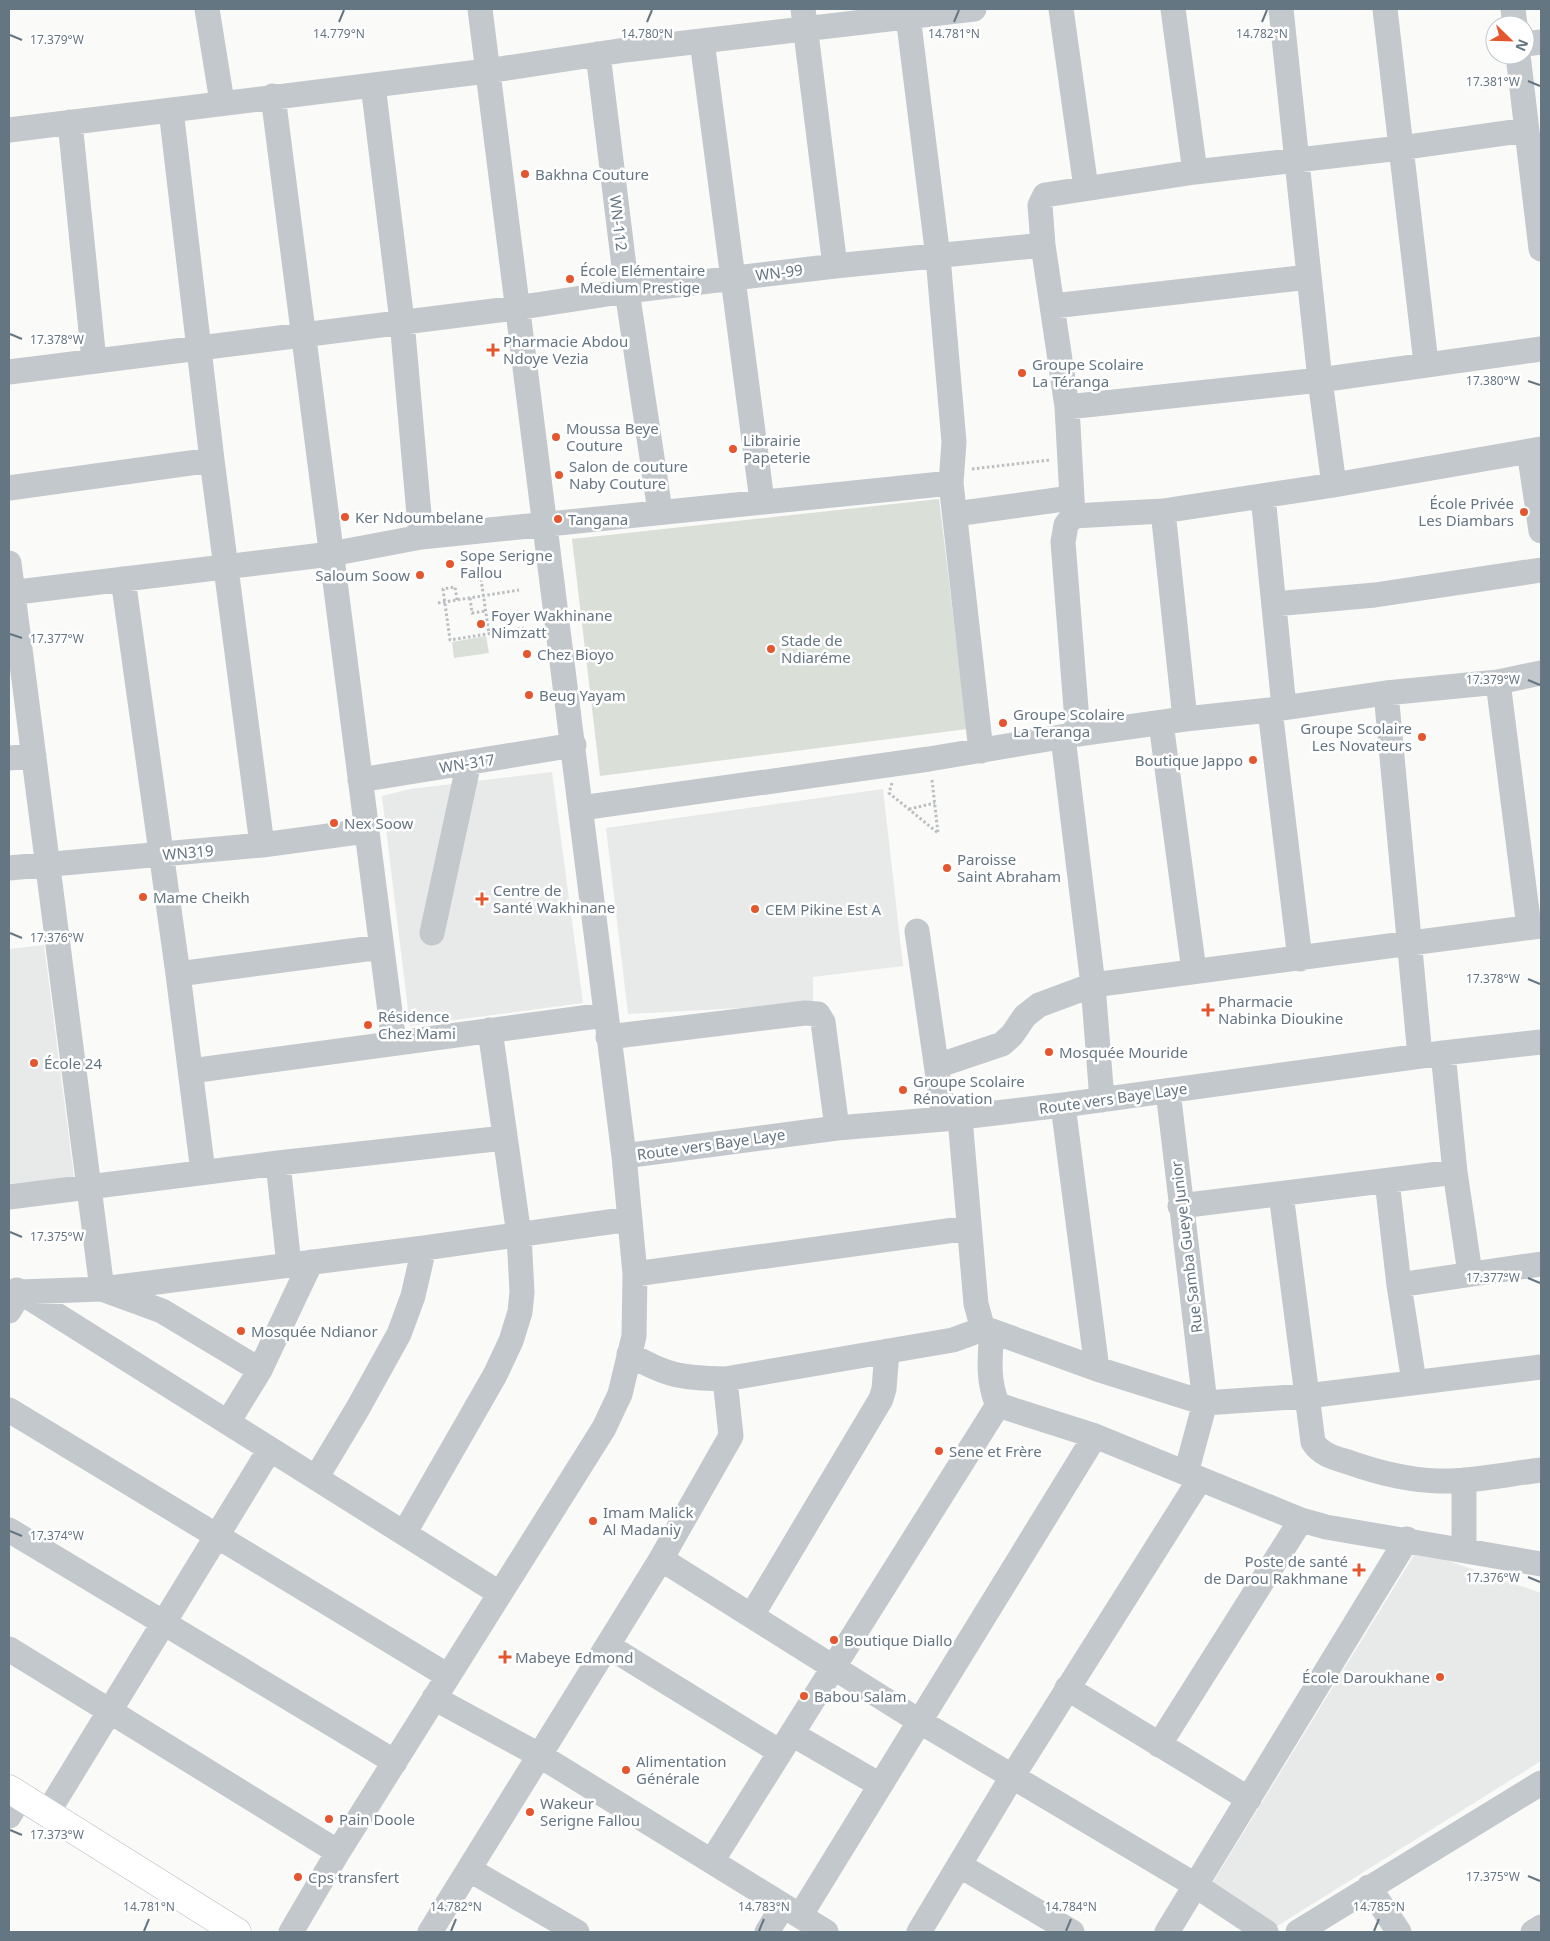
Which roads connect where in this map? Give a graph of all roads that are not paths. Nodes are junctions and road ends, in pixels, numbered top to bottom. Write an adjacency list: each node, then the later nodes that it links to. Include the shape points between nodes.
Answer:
1 (207, 9): 16 (street)
2 (480, 9): 13 (street)
3 (974, 9): 8 (street)
4 (1061, 9): 24 (street)
5 (1173, 9): 23 (street)
6 (1281, 9): 22 (street)
7 (1384, 9): 21 (street)
8 (908, 16): 9 (street); 27 (street)
9 (804, 19): 10 (street); 28 (street)
10 (702, 41): 11 (street); 30 (street)
11 (598, 54): 13 (street); 31 (street, WN-112)
12 (1520, 65): 20 (street)
13 (487, 72): 14 (street); 33 (street)
14 (373, 85): 15 (street); 34 (street)
15 (273, 96): 16 (street); 35 (street)
16 (222, 102): 17 (street)
17 (171, 110): 18 (street); 36 (street)
18 (70, 122): 19 (street); 38 (street)
19 (9, 130)
20 (1532, 145): 21 (street); 26 (street)
21 (1400, 148): 22 (street); 39 (street)
22 (1298, 159): 23 (street); 29 (street)
23 (1195, 172): 24 (street)
24 (1086, 188): 25 (street, via 1049,194 1041,199)
25 (1043, 245): 27 (street, WN-99); 32 (street)
26 (1541, 249)
27 (938, 257): 28 (street, WN-99); 45 (street, via 954,442)
28 (835, 266): 30 (street, WN-99)
29 (1310, 276): 32 (street); 41 (street)
30 (731, 278): 31 (street, WN-99); 49 (street)
31 (627, 291): 33 (street, WN-99); 51 (street, WN-112)
32 (1053, 306): 42 (street)
33 (516, 308): 34 (street, WN-99); 54 (street)
34 (402, 321): 35 (street, WN-99); 56 (street)
35 (303, 336): 36 (street, WN-99); 57 (street)
36 (200, 348): 38 (street, WN-99); 44 (street)
37 (1541, 349): 39 (street)
38 (94, 361): 40 (street, WN-99)
39 (1426, 363): 41 (street)
40 (9, 372)
41 (1320, 380): 42 (street); 46 (street)
42 (1067, 407): 50 (street)
43 (1535, 450): 46 (street); 55 (street)
44 (212, 460): 47 (street); 59 (street)
45 (952, 477): 49 (street); 53 (street)
46 (1334, 485): 48 (street)
47 (9, 488)
48 (1263, 496): 52 (street); 63 (street)
49 (762, 501): 51 (street)
50 (1072, 507): 52 (street); 53 (street); 69 (street, via 1063,542)
51 (660, 511): 54 (street)
52 (1163, 511): 68 (street)
53 (955, 514): 71 (street)
54 (545, 526): 56 (street); 70 (street)
55 (1541, 531)
56 (421, 537): 57 (street)
57 (331, 554): 59 (street); 75 (street)
58 (9, 563): 62 (street)
59 (226, 568): 61 (street); 78 (street)
60 (1541, 570): 63 (street, via 1375,595)
61 (123, 579): 62 (street); 79 (street)
62 (11, 593): 72 (street)
63 (1274, 604): 67 (street)
64 (1541, 672): 65 (street)
65 (1498, 682): 66 (street); 82 (street)
66 (1386, 693): 67 (street); 85 (street)
67 (1277, 709): 68 (street); 87 (street)
68 (1173, 721): 69 (street); 88 (street)
69 (1071, 735): 71 (street); 90 (street)
70 (574, 745): 74 (street, WN-317 / WN-317); 76 (street)
71 (981, 751): 76 (street)
72 (34, 756): 73 (street); 80 (street)
73 (9, 758)
74 (469, 762): 75 (street, WN-317 / WN-317); 84 (street)
75 (360, 780): 77 (street)
76 (581, 808): 91 (street)
77 (366, 830): 78 (street, WN319); 86 (street)
78 (262, 845): 79 (street, WN319)
79 (160, 855): 80 (street, WN319); 89 (street)
80 (48, 866): 81 (street, WN319); 109 (street)
81 (9, 868)
82 (1535, 927): 85 (street)
83 (917, 931): 96 (street)
84 (432, 932)
85 (1407, 943): 87 (street); 95 (street)
86 (381, 947): 89 (street); 94 (street)
87 (1300, 959): 88 (street)
88 (1194, 972): 90 (street)
89 (178, 974): 97 (street)
90 (1093, 985): 96 (street, via 1039,1005 1025,1016 1002,1044); 99 (street)
91 (607, 1026): 92 (street); 102 (street, via 818,1014 823,1022); 104 (street)
92 (490, 1030): 94 (street); 103 (street)
93 (1541, 1042): 95 (street, Route vers Baye Laye)
94 (394, 1044): 97 (street)
95 (1432, 1054): 98 (street, Route vers Baye Laye); 107 (street)
96 (936, 1066): 101 (street)
97 (190, 1071): 106 (street)
98 (1168, 1091): 99 (street, Route vers Baye Laye); 112 (street, Rue Samba Gueye Junior)
99 (1102, 1100): 100 (street, Route vers Baye Laye)
100 (1064, 1105): 101 (street, Route vers Baye Laye); 128 (street)
101 (952, 1118): 102 (street, Route vers Baye Laye); 114 (street)
102 (837, 1128): 104 (street, Route vers Baye Laye)
103 (504, 1138): 105 (street); 115 (street)
104 (624, 1156): 113 (street)
105 (278, 1163): 106 (street); 117 (street)
106 (203, 1172): 109 (street)
107 (1455, 1172): 108 (street); 119 (street)
108 (1387, 1181): 110 (street); 121 (street)
109 (89, 1188): 111 (street); 122 (street)
110 (1281, 1194): 112 (street); 132 (street)
111 (9, 1197)
112 (1180, 1206): 133 (street, Rue Samba Gueye Junior)
113 (630, 1219): 115 (street); 120 (street)
114 (969, 1228): 120 (street); 124 (street, via 976,1304)
115 (519, 1235): 116 (street); 145 (street, via 522,1292 511,1341)
116 (424, 1248): 117 (street); 141 (street, via 413,1296 399,1334)
117 (300, 1264): 122 (street); 129 (street)
118 (1541, 1264): 119 (street)
119 (1470, 1273): 121 (street)
120 (635, 1274): 126 (street, via 634,1336)
121 (1399, 1285): 131 (street)
122 (102, 1289): 123 (street); 129 (street, via 162,1311)
123 (13, 1296): 136 (street)
124 (988, 1330): 125 (street, via 953,1340); 128 (street); 134 (street, via 990,1374)
125 (887, 1351): 130 (street); 152 (street, via 884,1389 880,1399)
126 (629, 1354): 130 (street, via 658,1371 689,1378); 151 (street, via 620,1394 604,1428)
127 (1541, 1367): 131 (street)
128 (1098, 1369): 133 (street)
129 (260, 1370): 136 (street)
130 (725, 1379): 149 (street, via 731,1436)
131 (1414, 1382): 132 (street)
132 (1307, 1396): 133 (street); 142 (street, via 1313,1442 1326,1455 1365,1468 1417,1479)
133 (1205, 1403): 140 (street)
134 (998, 1405): 137 (street); 156 (street)
135 (9, 1410): 146 (street)
136 (228, 1422): 138 (street)
137 (1095, 1436): 140 (street); 161 (street)
138 (270, 1449): 141 (street); 146 (street)
139 (1541, 1470): 142 (street)
140 (1193, 1476): 143 (street); 158 (street)
141 (316, 1478): 145 (street)
142 (1464, 1480): 148 (street)
143 (1300, 1520): 147 (street); 163 (street)
144 (9, 1530): 153 (street)
145 (405, 1532): 151 (street)
146 (217, 1534): 153 (street); 157 (street)
147 (1407, 1539): 148 (street); 169 (street)
148 (1464, 1550): 150 (street)
149 (661, 1560): 152 (street); 154 (street)
150 (1541, 1564)
151 (499, 1593): 157 (street)
152 (752, 1615): 156 (street)
153 (162, 1624): 160 (street); 165 (street)
154 (608, 1646): 162 (street); 164 (street)
155 (9, 1648): 160 (street)
156 (835, 1666): 161 (street); 162 (street)
157 (448, 1676): 159 (street)
158 (1067, 1688): 163 (street); 166 (street)
159 (434, 1698): 164 (street); 165 (street)
160 (109, 1710): 171 (street); 172 (street)
161 (919, 1720): 166 (street); 168 (street)
162 (786, 1743): 168 (street); 173 (street)
163 (1160, 1745): 169 (street)
164 (539, 1756): 173 (street); 175 (street)
165 (395, 1762): 172 (street)
166 (1012, 1777): 174 (street); 176 (street)
167 (1541, 1784): 177 (street)
168 (880, 1785): 178 (street)
169 (1249, 1799): 176 (street)
170 (13, 1800): 171 (main road)
171 (48, 1812): 180 (main road)
172 (338, 1852): 181 (street)
173 (712, 1861): 178 (street)
174 (959, 1865): 186 (street); 187 (street)
175 (470, 1870): 182 (street); 183 (street)
176 (1195, 1885): 188 (street); 189 (street)
177 (1369, 1887): 190 (street); 191 (street)
178 (792, 1911): 184 (street); 185 (street)
179 (1541, 1927): 192 (street)
180 (237, 1932)
181 (291, 1932)
182 (430, 1932)
183 (577, 1932)
184 (766, 1932)
185 (826, 1932)
186 (919, 1932)
187 (1072, 1932)
188 (1167, 1932)
189 (1266, 1932)
190 (1298, 1932)
191 (1399, 1932)
192 (1533, 1932)

